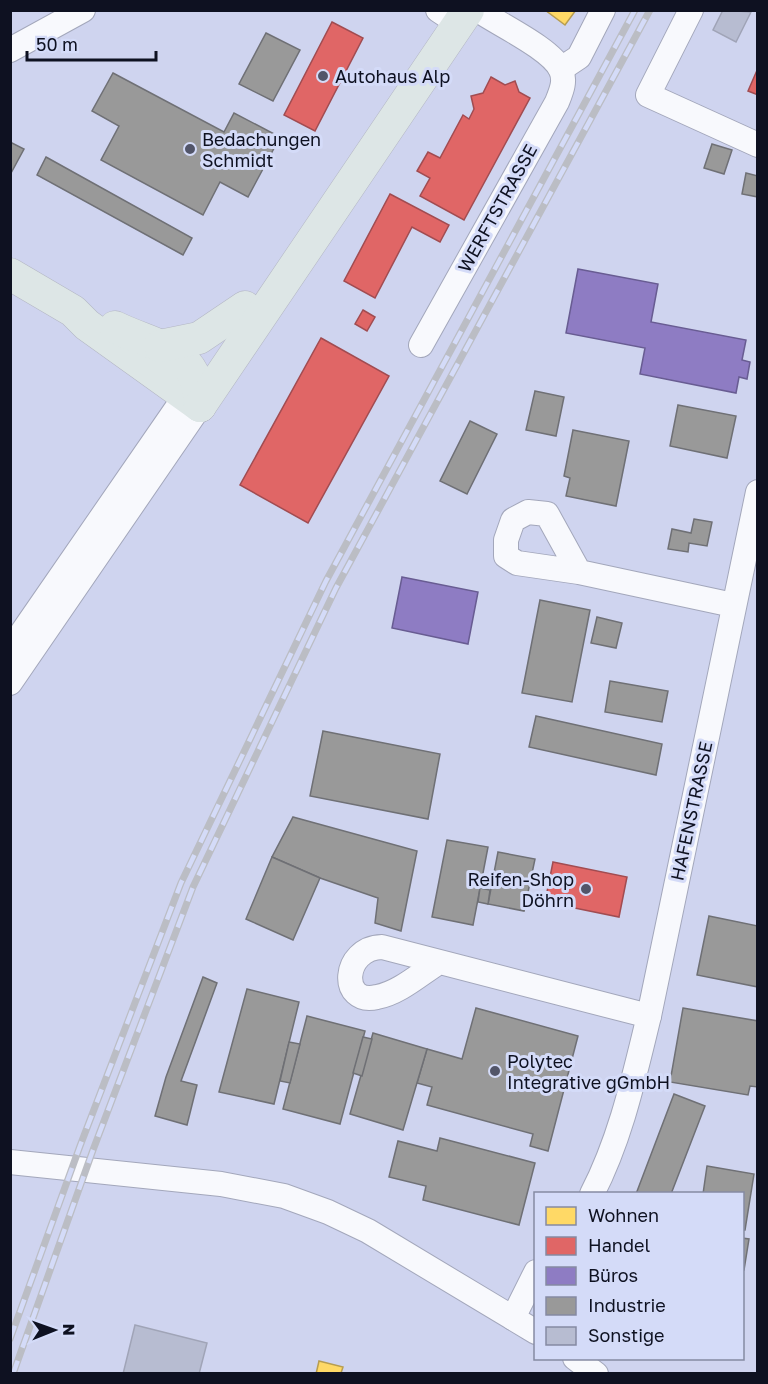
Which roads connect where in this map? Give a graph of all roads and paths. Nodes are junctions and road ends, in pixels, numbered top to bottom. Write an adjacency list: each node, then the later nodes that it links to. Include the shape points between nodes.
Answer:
1 (83, 10): 5 (street)
2 (603, 10): 6 (street, via 579,57)
3 (692, 10): 7 (street, via 648,95)
4 (455, 13): 6 (street, via 548,55); 9 (main road); 13 (main road)
5 (10, 50)
6 (561, 69): 11 (street, WERFTSTRASSE, via 562,86 557,102)
7 (758, 145)
8 (10, 274): 10 (main road)
9 (245, 307): 12 (main road, via 199,338); 13 (main road)
10 (72, 311): 12 (main road); 13 (main road, via 87,325)
11 (421, 345)
12 (160, 346): 13 (main road, via 188,363)
13 (195, 393): 17 (street); 18 (street)
14 (758, 492): 16 (street, HAFENSTRASSE)
15 (579, 572): 16 (street)
16 (733, 605): 20 (street, HAFENSTRASSE)
17 (10, 650)
18 (10, 683)
19 (439, 963): 20 (street)
20 (649, 1016): 22 (street, HAFENSTRASSE, via 629,1097)
21 (10, 1162): 25 (street, via 221,1184 284,1196 368,1231)
22 (593, 1192)
23 (534, 1276): 25 (street)
24 (534, 1304): 25 (street)
25 (513, 1318): 26 (street)
26 (534, 1331)
27 (576, 1360): 28 (street)
28 (596, 1374)

